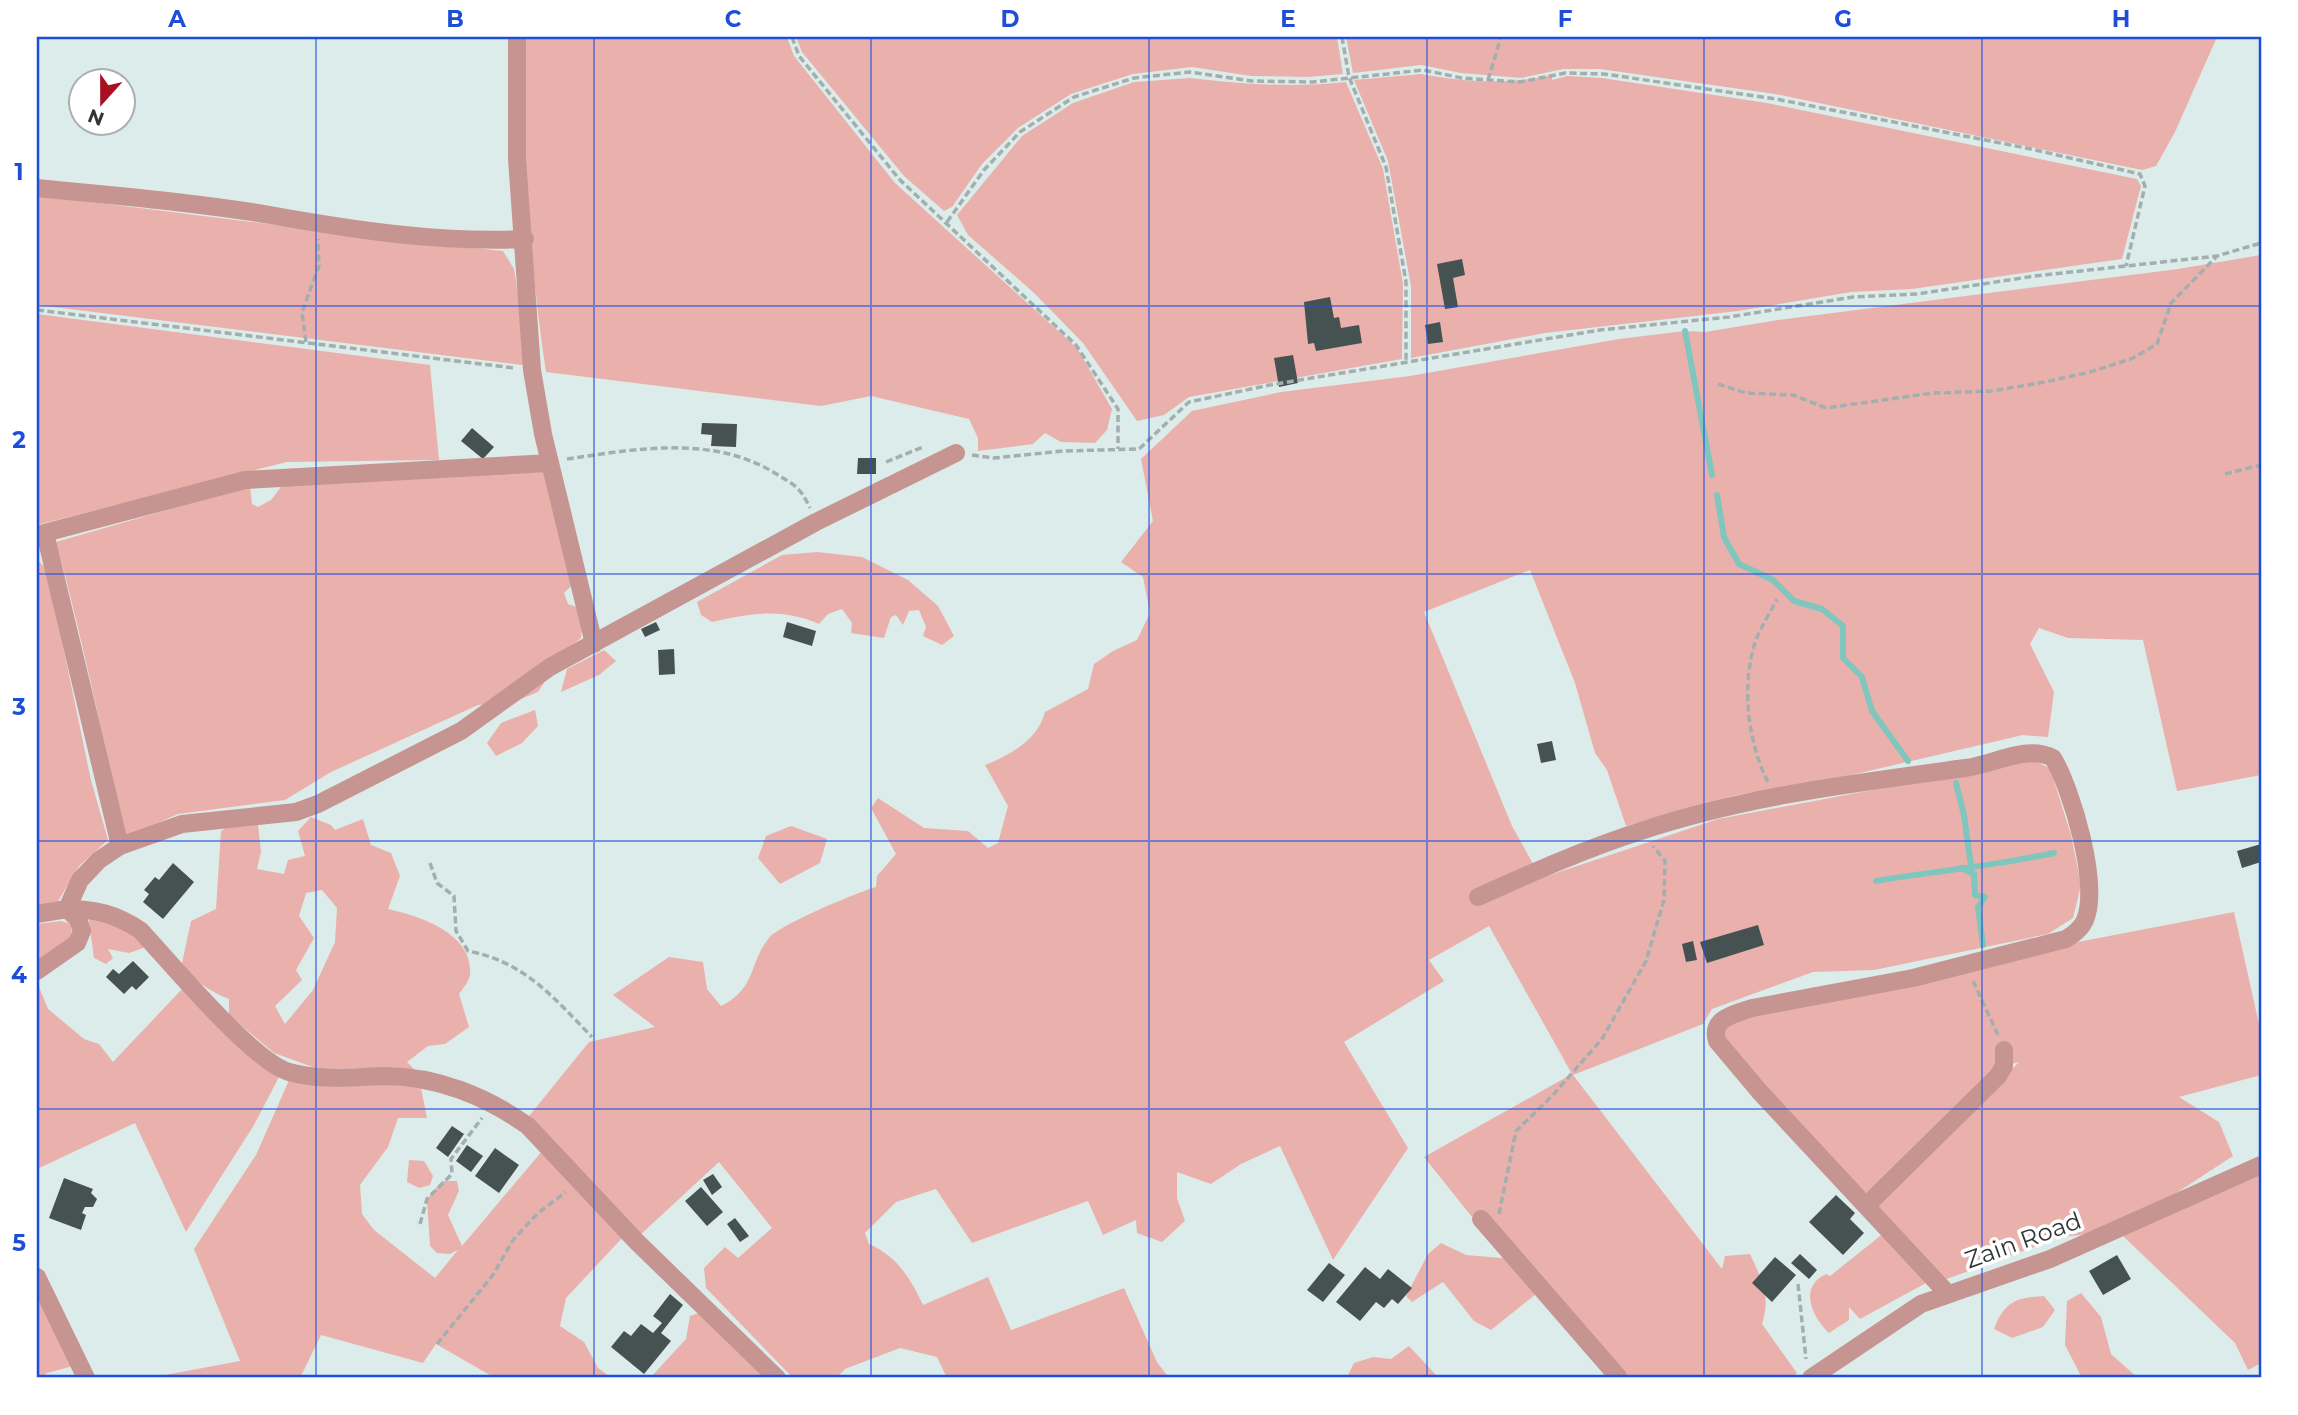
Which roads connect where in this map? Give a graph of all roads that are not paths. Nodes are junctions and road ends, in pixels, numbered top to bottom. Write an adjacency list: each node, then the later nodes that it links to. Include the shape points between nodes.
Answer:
1 (517, 37): 3 (street, via 517,159)
2 (37, 188): 3 (street, via 168,200 317,226 416,237)
3 (525, 239): 5 (street, via 532,370)
4 (956, 453): 7 (street)
5 (550, 463): 6 (street, via 245,480); 7 (street)
6 (41, 534): 8 (street)
7 (594, 644): 8 (street, via 550,667 461,731 318,803 296,812 182,824)
8 (120, 846): 10 (street, via 80,880)
9 (1478, 897): 15 (street, via 1641,830 1775,797 1969,768 2019,755 2053,758 2080,823 2088,902 2079,930 2066,939 1967,965 1752,1008 1729,1015 1714,1032 1731,1060)
10 (67, 909): 11 (street); 12 (street, via 82,931 77,943); 21 (street, via 117,915 140,930 261,1056 287,1072 319,1078 418,1078 445,1084 493,1104 528,1126)
11 (37, 914)
12 (37, 971)
13 (2004, 1050): 15 (street, via 2004,1066 1998,1076)
14 (2261, 1165): 18 (street, Zain Road, via 2050,1259)
15 (1866, 1206): 18 (street)
16 (1486, 1226): 22 (street)
17 (37, 1278): 20 (street)
18 (1947, 1293): 19 (street, Zain Road)
19 (1809, 1372)
20 (86, 1378)
21 (777, 1378)
22 (1619, 1378)

